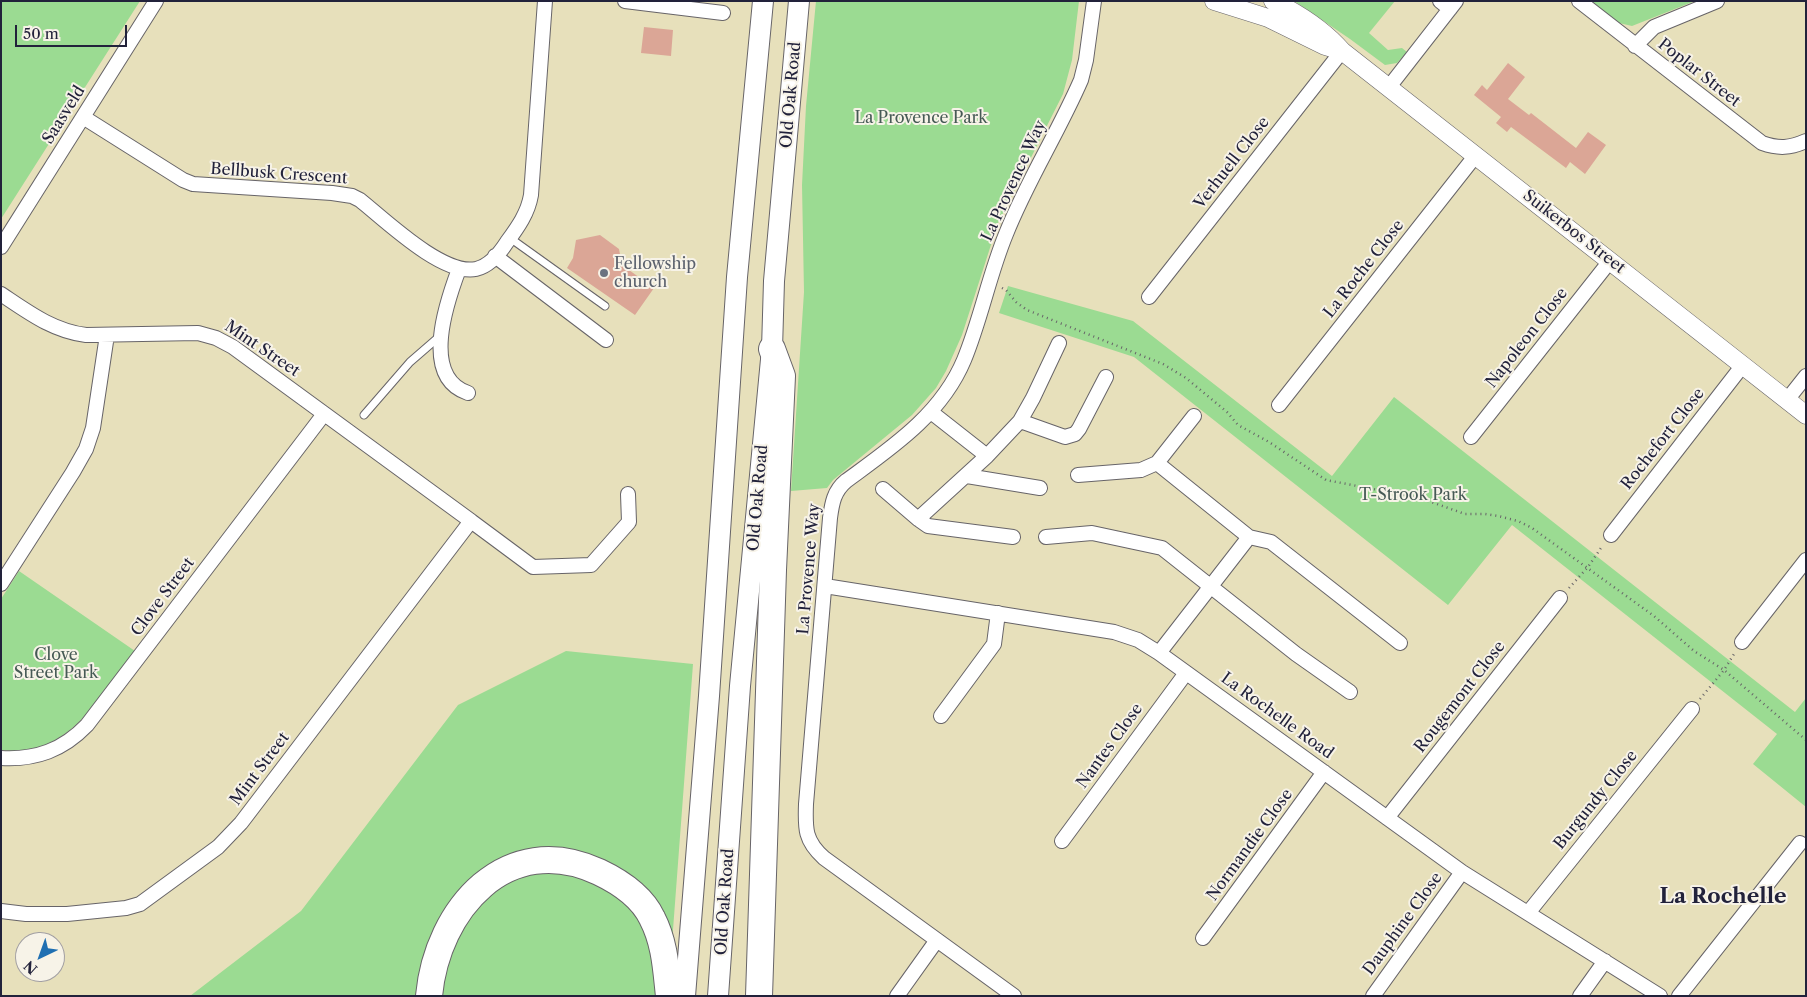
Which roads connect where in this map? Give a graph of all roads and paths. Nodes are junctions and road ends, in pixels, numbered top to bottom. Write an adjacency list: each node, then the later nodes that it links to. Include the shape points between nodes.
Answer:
1 (156, 1): 16 (street, Saasveld)
2 (545, 1): 19 (street, Bellbusk Crescent, via 531,195 525,214)
3 (625, 1): 12 (street)
4 (763, 1): 88 (main road, Old Oak Road, via 737,277)
5 (799, 1): 32 (main road, Old Oak Road, via 774,280)
6 (1094, 1): 24 (street, La Provence Way, via 1081,80 1016,209)
7 (1214, 1): 14 (street, Suikerbos Street, via 1268,18)
8 (1273, 1): 14 (street, Suikerbos Street, via 1330,37)
9 (1578, 1): 13 (street, Poplar Street)
10 (1717, 1): 13 (street, via 1654,27)
11 (1449, 4): 15 (street)
12 (723, 13)
13 (1635, 46): 17 (street, Poplar Street, via 1762,143 1782,148)
14 (1342, 51): 15 (street, Suikerbos Street); 26 (street, Verhuell Close)
15 (1389, 86): 18 (street, Suikerbos Street)
16 (83, 117): 20 (street, Saasveld); 23 (street, Bellbusk Crescent, via 194,184 352,196 437,260)
17 (1806, 141)
18 (1476, 155): 22 (street, Suikerbos Street); 38 (street, La Roche Close)
19 (510, 238): 21 (street, Bellbusk Crescent); 27 (lane)
20 (1, 247)
21 (495, 256): 23 (street, Bellbusk Crescent, via 481,268); 30 (street)
22 (1610, 261): 33 (street, Suikerbos Street); 45 (street, Napoleon Close)
23 (459, 269): 29 (street, via 444,310)
24 (990, 283): 39 (street, La Provence Way, via 963,362); 60 (path, via 1006,290 1027,310 1163,364 1186,378 1238,425 1326,480 1420,498 1465,514 1485,514 1518,521)
25 (1, 294): 28 (street, Mint Street, via 61,330)
26 (1149, 297)
27 (605, 306)
28 (107, 335): 40 (street, Mint Street, via 198,333 216,338); 61 (street, via 86,449)
29 (440, 336): 36 (street, via 446,372 458,388); 41 (lane, via 410,362)
30 (606, 340)
31 (1059, 343): 44 (street)
32 (772, 349): 89 (main road, Old Oak Road, via 740,686); 90 (highway, via 782,376)
33 (1743, 365): 37 (street, Suikerbos Street); 55 (street, Rochefort Close)
34 (1806, 376): 37 (street)
35 (1106, 377): 44 (street, via 1075,434 1059,436)
36 (468, 393)
37 (1787, 400): 42 (street, Suikerbos Street)
38 (1279, 405)
39 (931, 412): 46 (street); 62 (street, La Provence Way, via 905,437 837,490 832,502)
40 (324, 414): 54 (street, Mint Street); 75 (street, Clove Street, via 84,729 47,753)
41 (364, 415)
42 (1806, 415)
43 (1194, 416): 47 (street)
44 (1020, 421): 46 (street)
45 (1471, 437)
46 (987, 456): 49 (street)
47 (1157, 463): 48 (street, via 1141,470); 58 (street)
48 (1078, 475)
49 (967, 476): 50 (street); 53 (street)
50 (1040, 488)
51 (883, 489): 53 (street)
52 (628, 494): 54 (street, Mint Street, via 629,522 592,565 534,566)
53 (918, 519): 56 (street, via 933,528)
54 (472, 521): 81 (street, Mint Street, via 241,823 218,847 148,899 133,906 67,914)
55 (1611, 536): 60 (path)
56 (1014, 537)
57 (1046, 537): 63 (street, via 1092,533 1158,546)
58 (1249, 537): 63 (street); 67 (street, via 1271,542)
59 (1806, 560): 66 (street)
60 (1588, 567): 64 (path); 69 (path, via 1654,616 1694,651)
61 (1, 584)
62 (825, 586): 65 (street, La Rochelle Road); 84 (street, La Provence Way, via 806,804 807,836 824,858)
63 (1210, 587): 68 (street); 71 (street)
64 (1560, 598): 77 (street, Rougemont Close)
65 (998, 613): 68 (street, La Rochelle Road, via 1122,634); 73 (street, via 994,644)
66 (1742, 642): 69 (path)
67 (1400, 643)
68 (1159, 653): 70 (street, La Rochelle Road)
69 (1724, 670): 72 (path); 74 (path)
70 (1186, 673): 76 (street, La Rochelle Road); 78 (street, Nantes Close)
71 (1350, 692)
72 (1692, 709): 82 (street, Burgundy Close)
73 (941, 716)
74 (1806, 740)
75 (1, 758)
76 (1324, 772): 77 (street, La Rochelle Road); 83 (street, Normandie Close)
77 (1387, 818): 80 (street, La Rochelle Road)
78 (1062, 841)
79 (1800, 843): 96 (street)
80 (1462, 872): 82 (street, La Rochelle Road); 93 (street, Dauphine Close)
81 (1, 911)
82 (1528, 913): 85 (street, La Rochelle Road)
83 (1203, 938)
84 (938, 940): 91 (street); 92 (street, La Provence Way)
85 (1605, 961): 94 (street); 95 (street, La Rochelle Road)
86 (429, 996): 87 (highway, via 438,952 462,905 484,883 500,873 519,865 548,861 593,869 619,882 641,903 652,916 661,936)
87 (669, 996)
88 (685, 996)
89 (718, 996)
90 (759, 996)
91 (896, 996)
92 (1014, 996)
93 (1373, 996)
94 (1580, 996)
95 (1660, 996)
96 (1679, 996)

